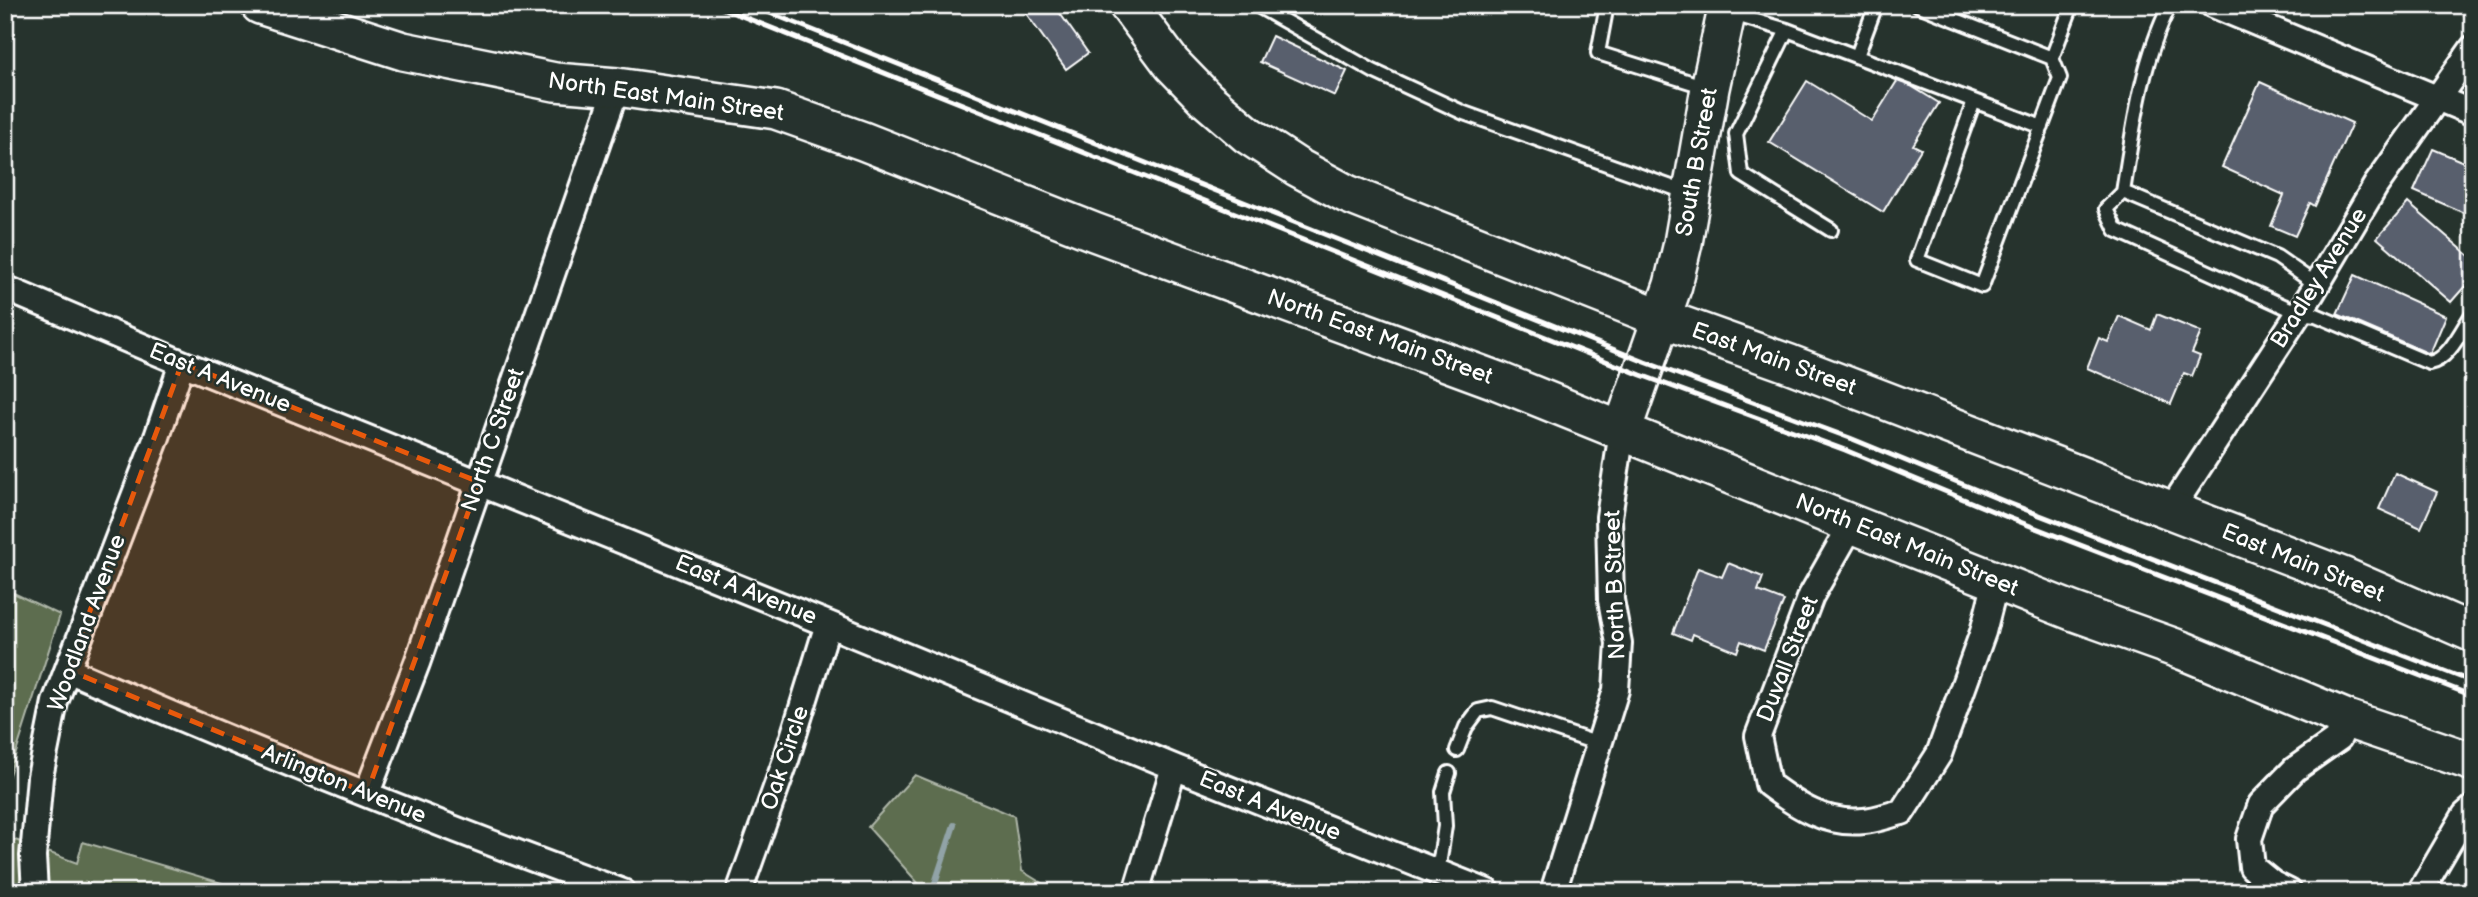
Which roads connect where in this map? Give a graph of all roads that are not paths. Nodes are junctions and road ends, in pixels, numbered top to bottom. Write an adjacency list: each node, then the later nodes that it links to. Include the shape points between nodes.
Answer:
1 (260, 5): 15 (street, North East Main Street, via 403,51 555,82)
2 (1128, 5): 28 (street, East Main Street, via 1172,64 1206,99 1248,135 1297,167 1359,199)
3 (1256, 5): 22 (lane, via 1373,71 1464,113)
4 (1607, 5): 16 (lane, via 1598,53)
5 (1875, 5): 13 (lane)
6 (1919, 5): 14 (lane)
7 (2072, 5): 14 (lane)
8 (2170, 5): 21 (lane, via 2143,85)
9 (2213, 5): 17 (street)
10 (1728, 9): 11 (lane); 16 (street, South B Street)
11 (1787, 30): 13 (lane); 23 (lane, via 1736,134 1741,174)
12 (2473, 48): 17 (street, Bradley Avenue)
13 (1857, 56): 18 (lane)
14 (2052, 58): 20 (lane, via 2060,78)
15 (617, 87): 30 (street, North East Main Street, via 776,110); 31 (street, North C Street)
16 (1710, 88): 22 (street, South B Street)
17 (2437, 98): 19 (street); 24 (street, Bradley Avenue, via 2376,185)
18 (1974, 101): 20 (lane); 20 (lane, via 1917,260 1982,286)
19 (2473, 113)
20 (2042, 127)
21 (2123, 192): 24 (lane, via 2277,257); 26 (lane, via 2106,209 2116,230)
22 (1692, 194): 28 (street, South B Street)
23 (1831, 230)
24 (2317, 285): 26 (street, Bradley Avenue)
25 (5, 288): 29 (street, East A Avenue)
26 (2299, 313): 27 (lane, via 2316,315 2429,362 2444,355); 32 (street, Bradley Avenue)
27 (2473, 313)
28 (1661, 318): 30 (street, North B Street); 32 (street, East Main Street)
29 (182, 363): 31 (street, East A Avenue); 37 (street, Woodland Avenue)
30 (1622, 431): 33 (street, North East Main Street); 39 (street, North B Street, via 1609,517 1611,600 1619,643 1616,690)
31 (478, 481): 35 (street, East A Avenue); 44 (street, North C Street, via 417,663)
32 (2170, 511): 36 (street, East Main Street)
33 (1852, 524): 34 (street, North East Main Street); 34 (street, Duvall Street, via 1811,596 1758,736 1768,784 1795,805 1830,820 1864,821 1902,812 1940,754 1983,632)
34 (1996, 580): 38 (street, North East Main Street)
35 (828, 624): 42 (street, East A Avenue); 49 (street, Oak Circle)
36 (2473, 632)
37 (68, 670): 44 (street, Arlington Avenue); 47 (street, Woodland Avenue, via 55,702 40,777 33,856)
38 (2347, 719): 41 (street, North East Main Street); 53 (street, via 2339,738 2295,769 2261,804 2249,839 2252,867)
39 (1599, 744): 40 (lane, via 1492,708 1478,711); 52 (street, North B Street)
40 (1457, 750)
41 (2473, 762)
42 (1174, 768): 46 (street, East A Avenue); 50 (street)
43 (1449, 774): 46 (lane, via 1443,792 1445,826)
44 (367, 793): 48 (street, Arlington Avenue)
45 (2473, 808): 54 (street)
46 (1438, 872): 51 (street, East A Avenue)
47 (35, 892)
48 (623, 892)
49 (739, 892)
50 (1136, 892)
51 (1487, 892)
52 (1553, 892)
53 (2289, 892)
54 (2420, 892)

